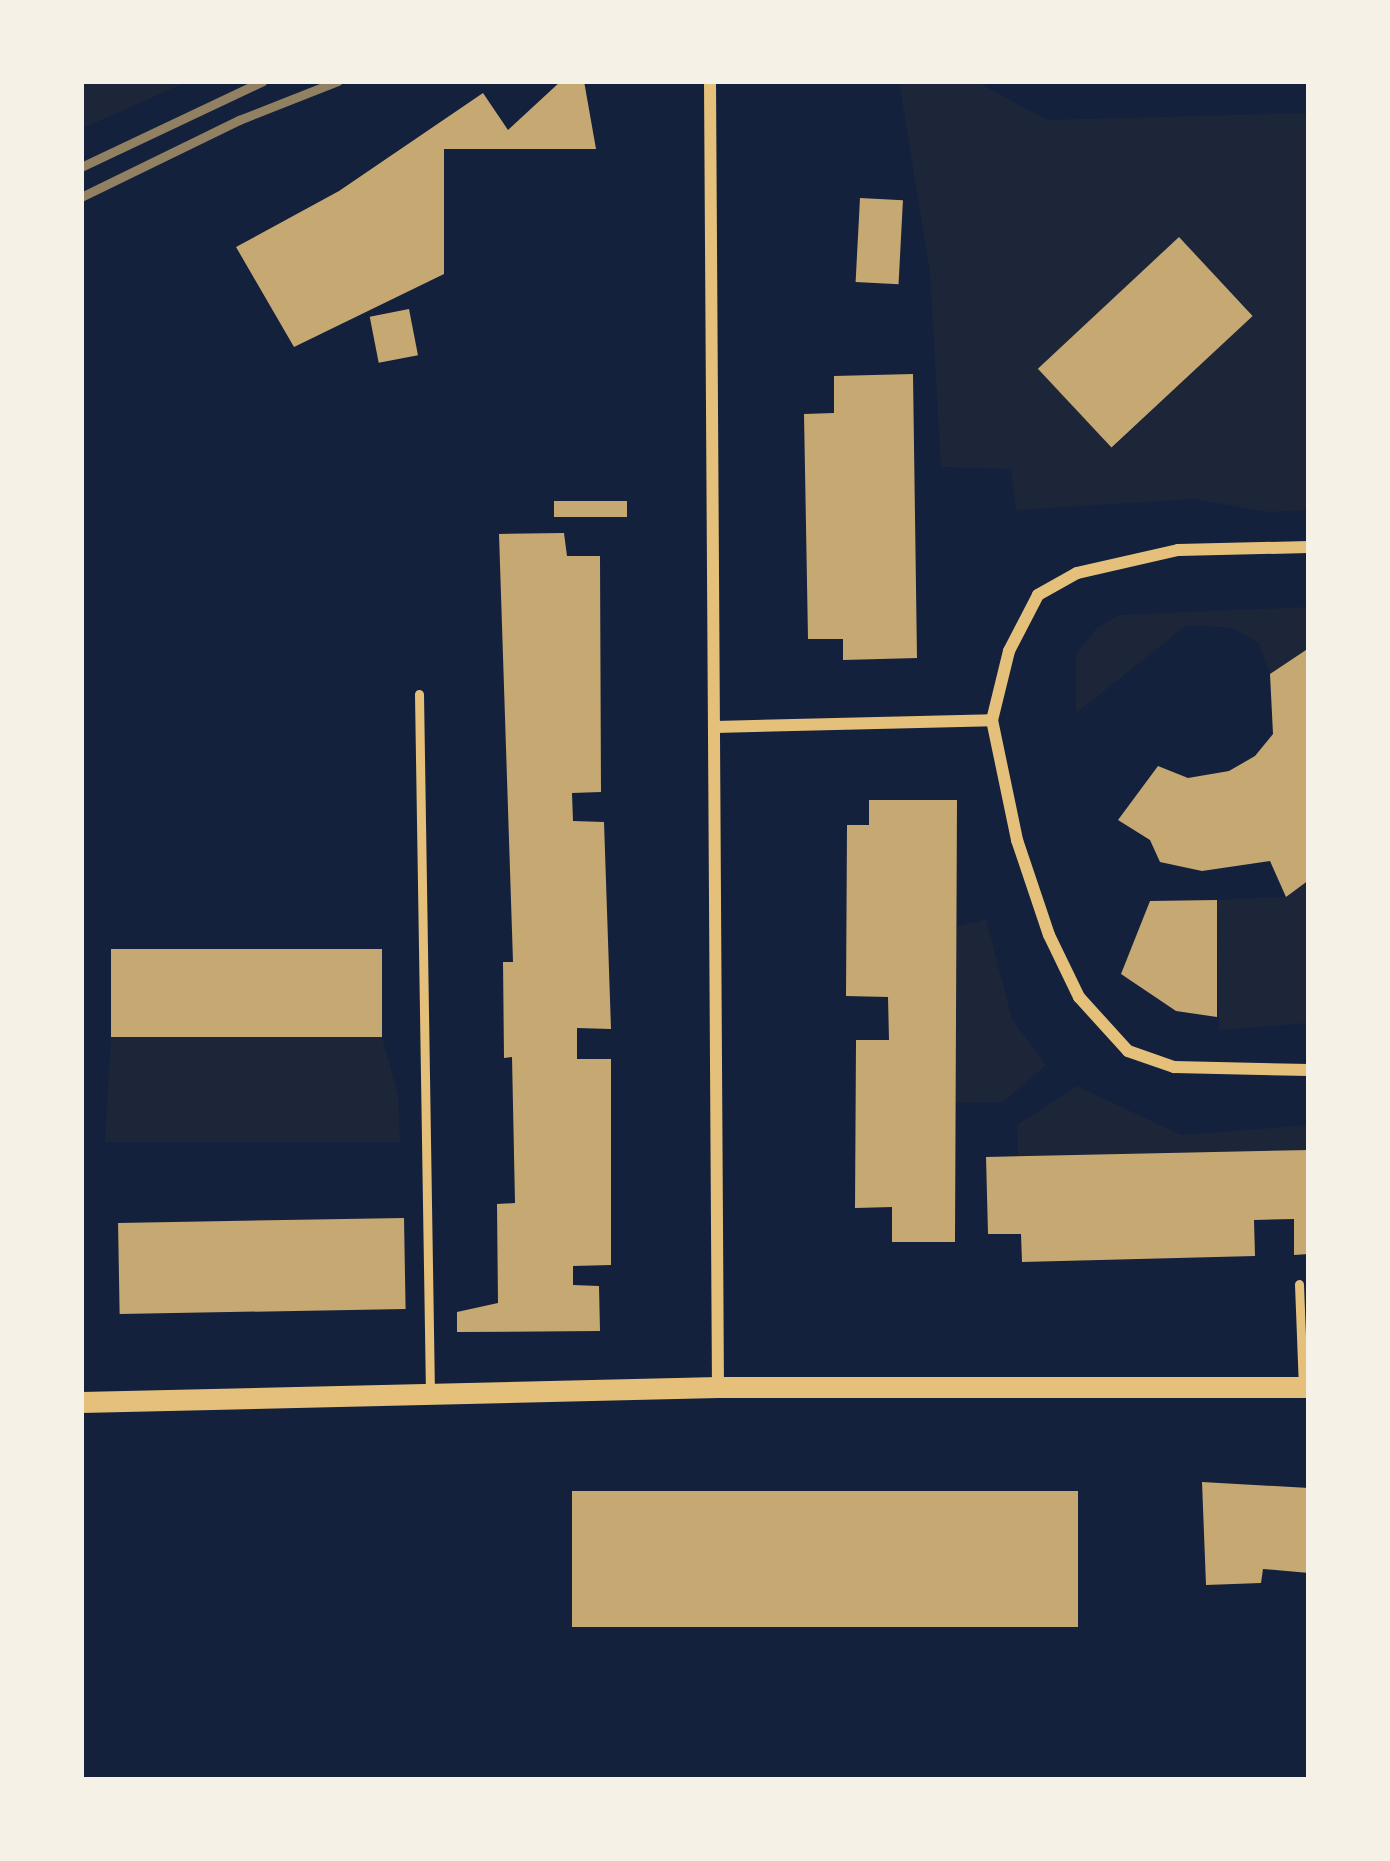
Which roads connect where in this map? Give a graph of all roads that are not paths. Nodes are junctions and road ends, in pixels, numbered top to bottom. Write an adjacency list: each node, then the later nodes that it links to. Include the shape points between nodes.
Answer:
1 (710, 81): 5 (street)
2 (1309, 547): 4 (street, via 1178,550 1077,573 1038,595 1009,650)
3 (419, 694): 10 (lane)
4 (992, 720): 5 (street); 6 (street, via 1017,840 1049,935 1079,997 1128,1052 1174,1067)
5 (715, 727): 8 (street)
6 (1309, 1070)
7 (1299, 1284): 9 (lane)
8 (718, 1387): 9 (street); 10 (street)
9 (1306, 1387)
10 (430, 1394): 11 (street)
11 (81, 1402)

